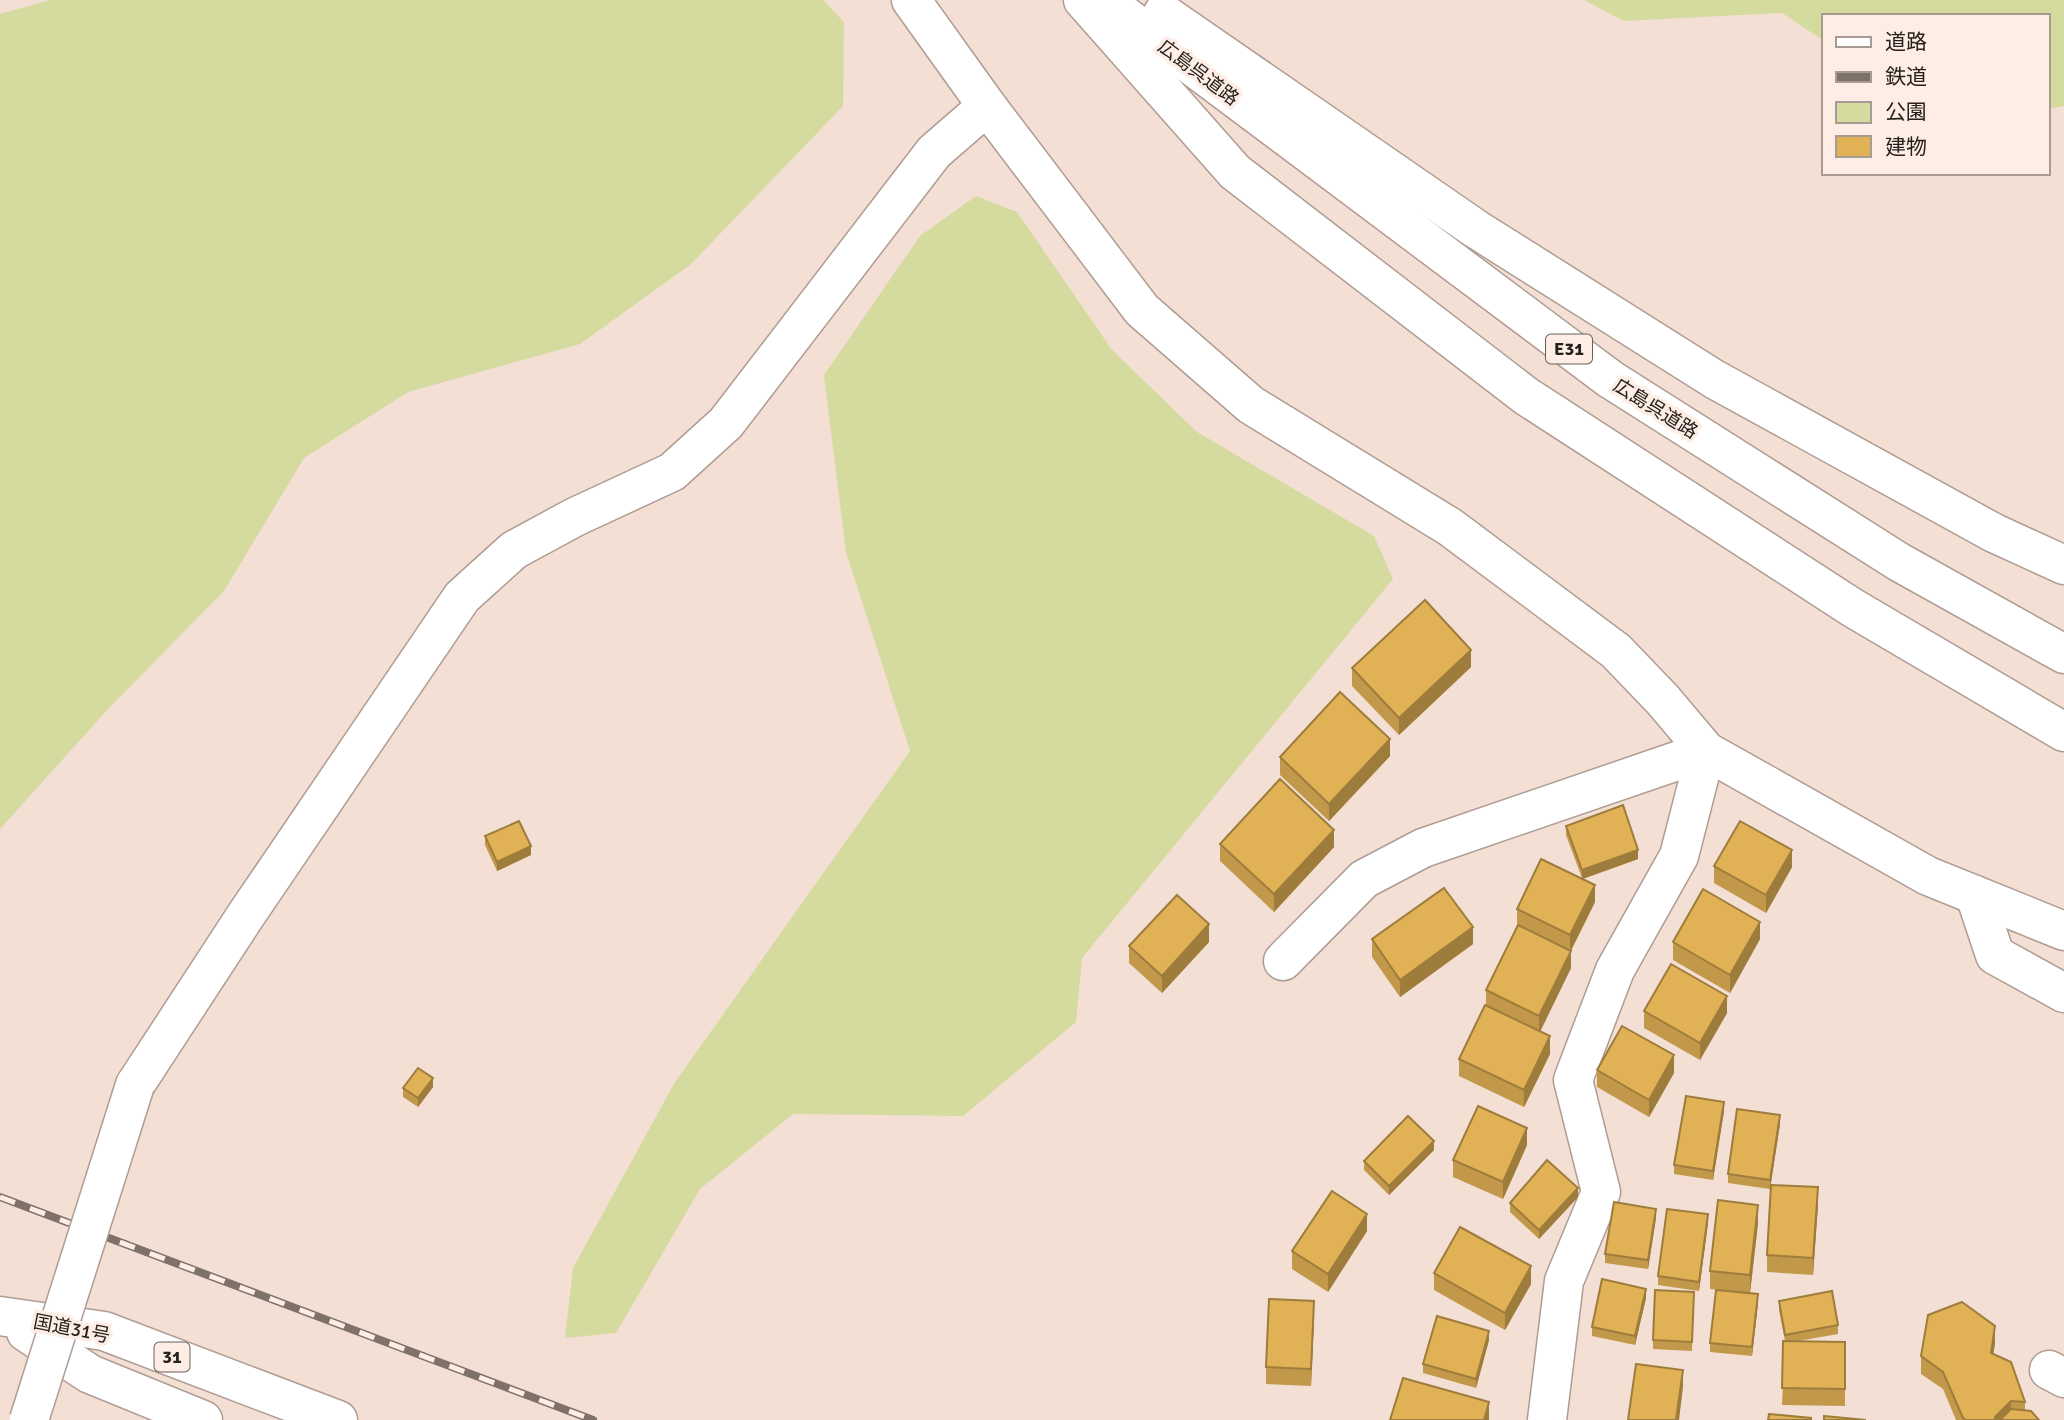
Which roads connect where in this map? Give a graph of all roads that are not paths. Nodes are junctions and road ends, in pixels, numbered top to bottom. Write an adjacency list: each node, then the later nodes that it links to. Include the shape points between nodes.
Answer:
1 (911, 0): 5 (main road)
2 (1083, 0): 8 (main road, via 1235,172 1526,396 1853,608)
3 (1103, 0): 7 (main road, 広島呉道路 / E31, via 1610,379 1899,562)
4 (1144, 0): 6 (main road, via 1476,229 1714,379 1994,533)
5 (987, 106): 9 (main road, via 1142,310 1251,405 1451,527 1616,651); 15 (main road, bridge, via 934,152 726,423 672,472 514,550 462,597 135,1085)
6 (2064, 565)
7 (2064, 654)
8 (2064, 732)
9 (1706, 751): 10 (main road, via 1928,876); 12 (main road, via 1423,848 1364,879); 18 (main road, via 1679,856 1615,970 1573,1080 1601,1192 1564,1281)
10 (1975, 895): 11 (main road); 13 (main road, via 1994,955)
11 (2064, 931)
12 (1283, 961)
13 (2064, 993)
14 (0, 1316): 16 (main road, 国道31号 / 31, via 90,1374); 17 (main road, 国道31号 / 31, via 104,1331)
15 (29, 1420)
16 (203, 1420)
17 (338, 1420)
18 (1547, 1420)

